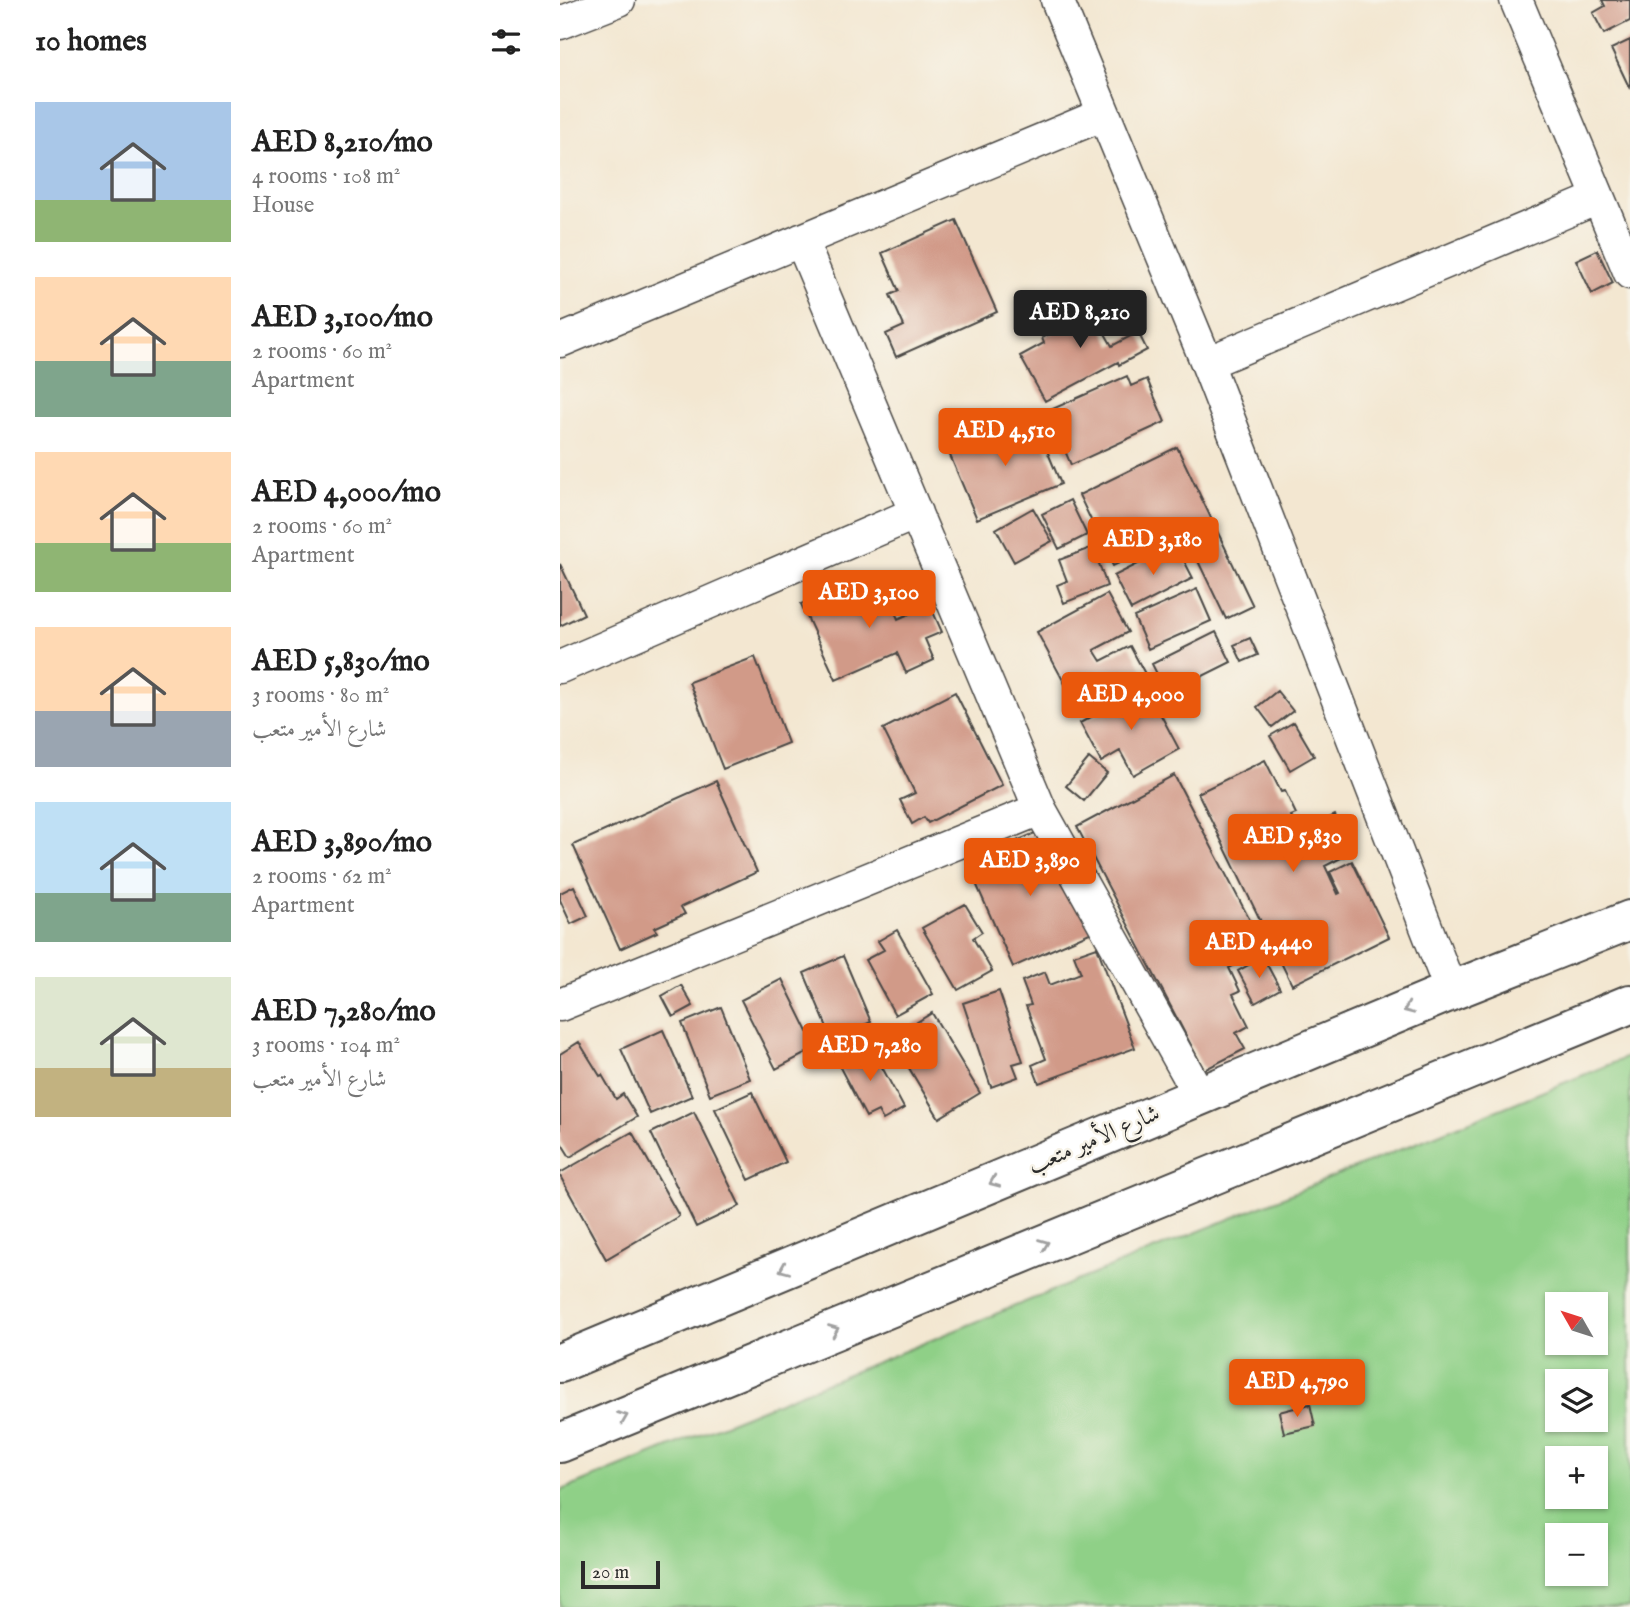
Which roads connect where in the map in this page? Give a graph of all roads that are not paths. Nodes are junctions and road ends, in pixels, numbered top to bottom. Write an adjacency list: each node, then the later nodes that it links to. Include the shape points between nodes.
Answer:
1 (619, 0): 4 (street)
2 (1057, 0): 5 (street)
3 (1516, 0): 6 (street)
4 (560, 23)
5 (1104, 114): 7 (street); 10 (street)
6 (1598, 198): 8 (street); 10 (street)
7 (801, 240): 9 (street); 11 (street)
8 (1630, 273)
9 (560, 341)
10 (1207, 363): 17 (street)
11 (916, 513): 12 (street); 13 (street)
12 (560, 667)
13 (1040, 810): 19 (street); 20 (street)
14 (1630, 920): 17 (main road, شارع الأمير متعب)
15 (1630, 939): 17 (main road)
16 (1630, 981): 21 (main road)
17 (1451, 991): 20 (main road, شارع الأمير متعب, one-way to 20)
18 (1630, 1004): 21 (main road)
19 (560, 1005)
20 (1200, 1096): 22 (main road, شارع الأمير متعب, one-way to 22)
21 (1264, 1154): 23 (main road, one-way to 21)
22 (560, 1363)
23 (560, 1443)

